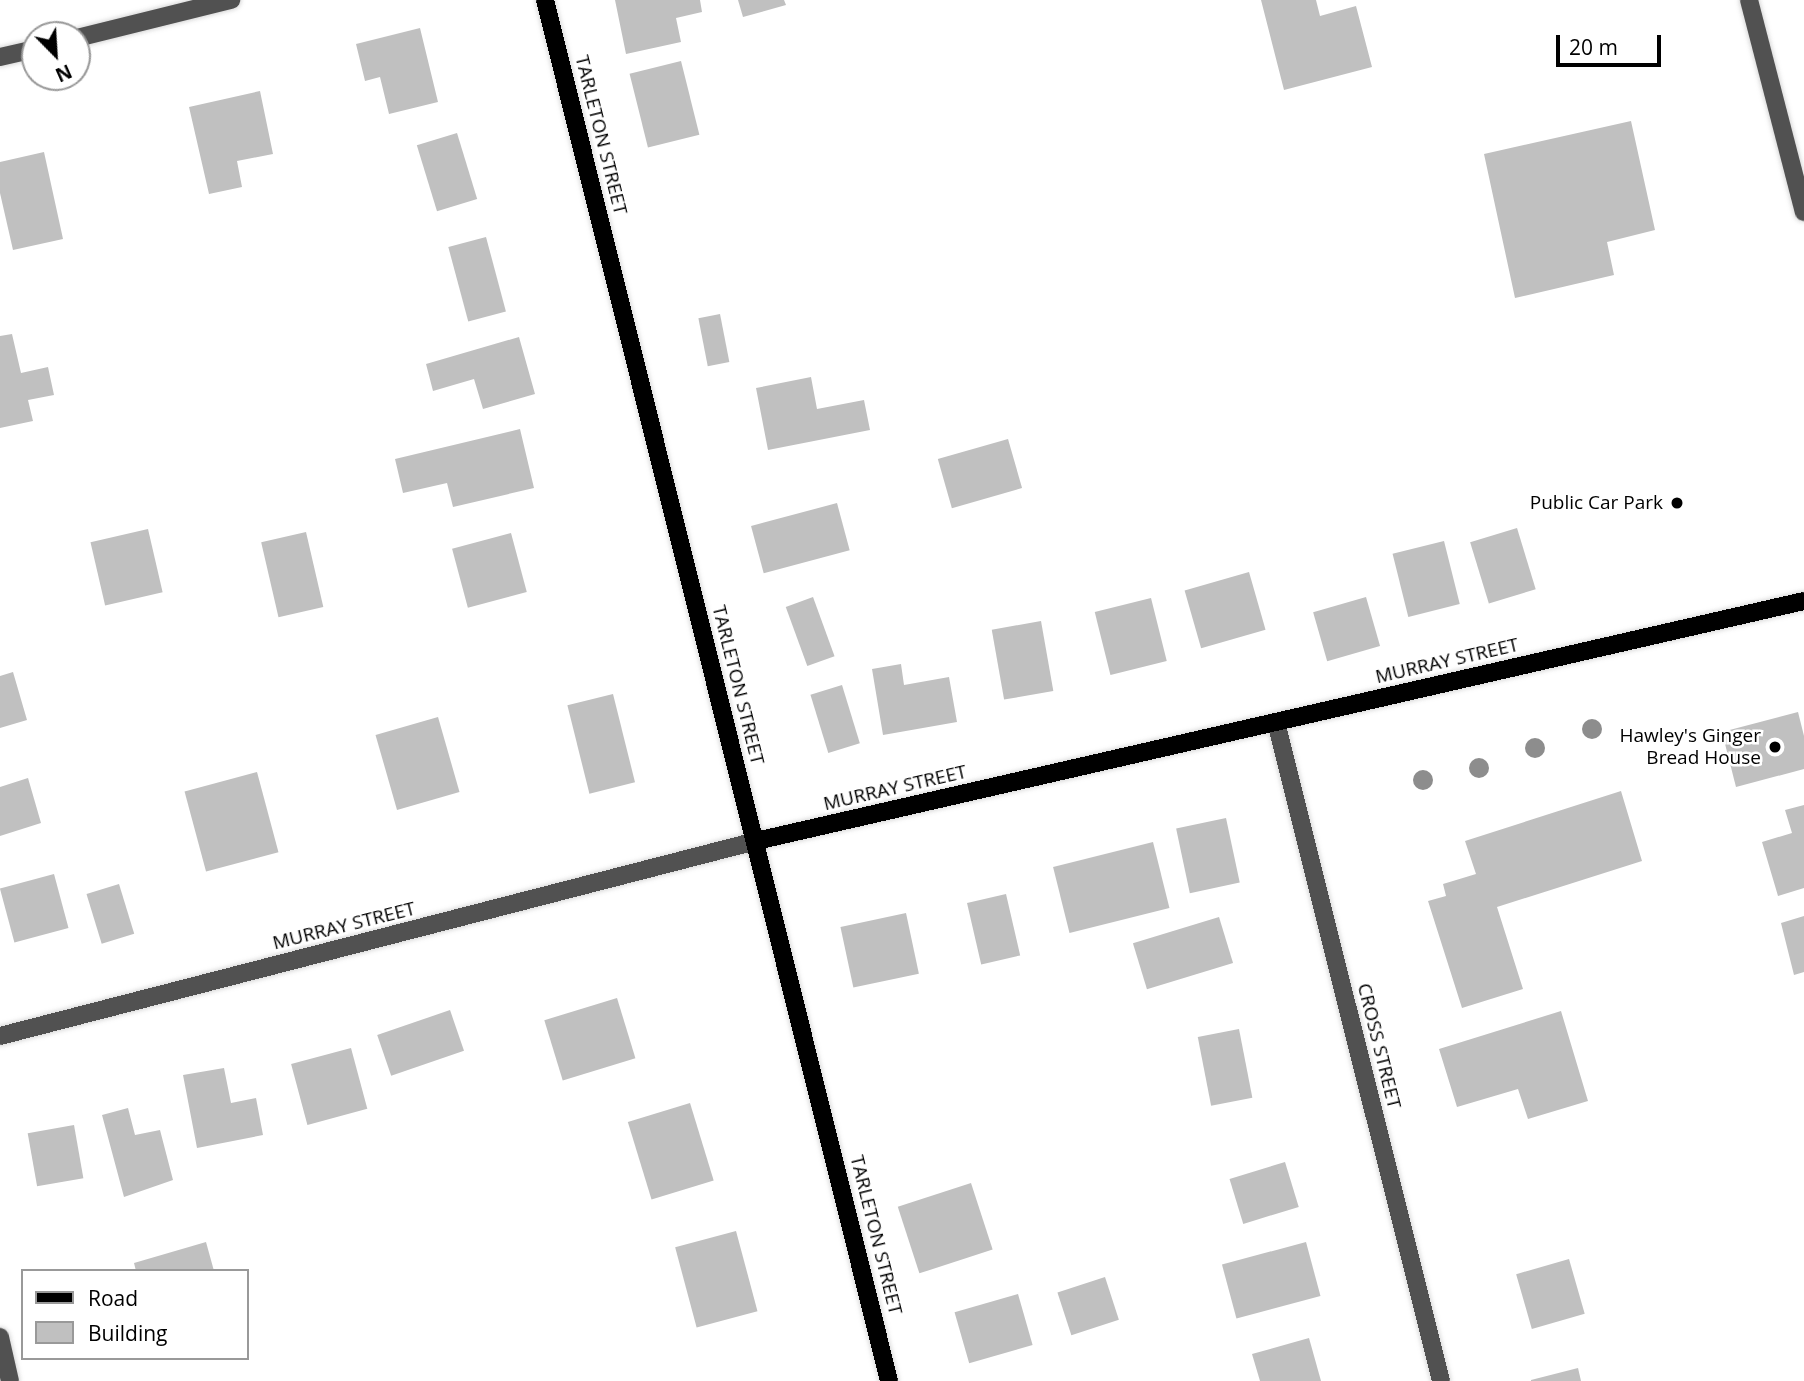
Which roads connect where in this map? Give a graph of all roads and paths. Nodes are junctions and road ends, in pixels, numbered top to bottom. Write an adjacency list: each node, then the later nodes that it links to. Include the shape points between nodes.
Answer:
1 (231, 0): 4 (street)
2 (545, 0): 11 (main road, TARLETON STREET)
3 (1749, 0): 7 (street)
4 (91, 35)
5 (21, 52): 6 (street)
6 (0, 57)
7 (1801, 190): 8 (street)
8 (1804, 212)
9 (1804, 601): 10 (main road, MURRAY STREET)
10 (1276, 722): 11 (main road, MURRAY STREET); 16 (street, CROSS STREET)
11 (756, 841): 12 (street, MURRAY STREET); 15 (main road, TARLETON STREET)
12 (0, 1036)
13 (0, 1337): 14 (street)
14 (10, 1381)
15 (889, 1381)
16 (1441, 1381)

